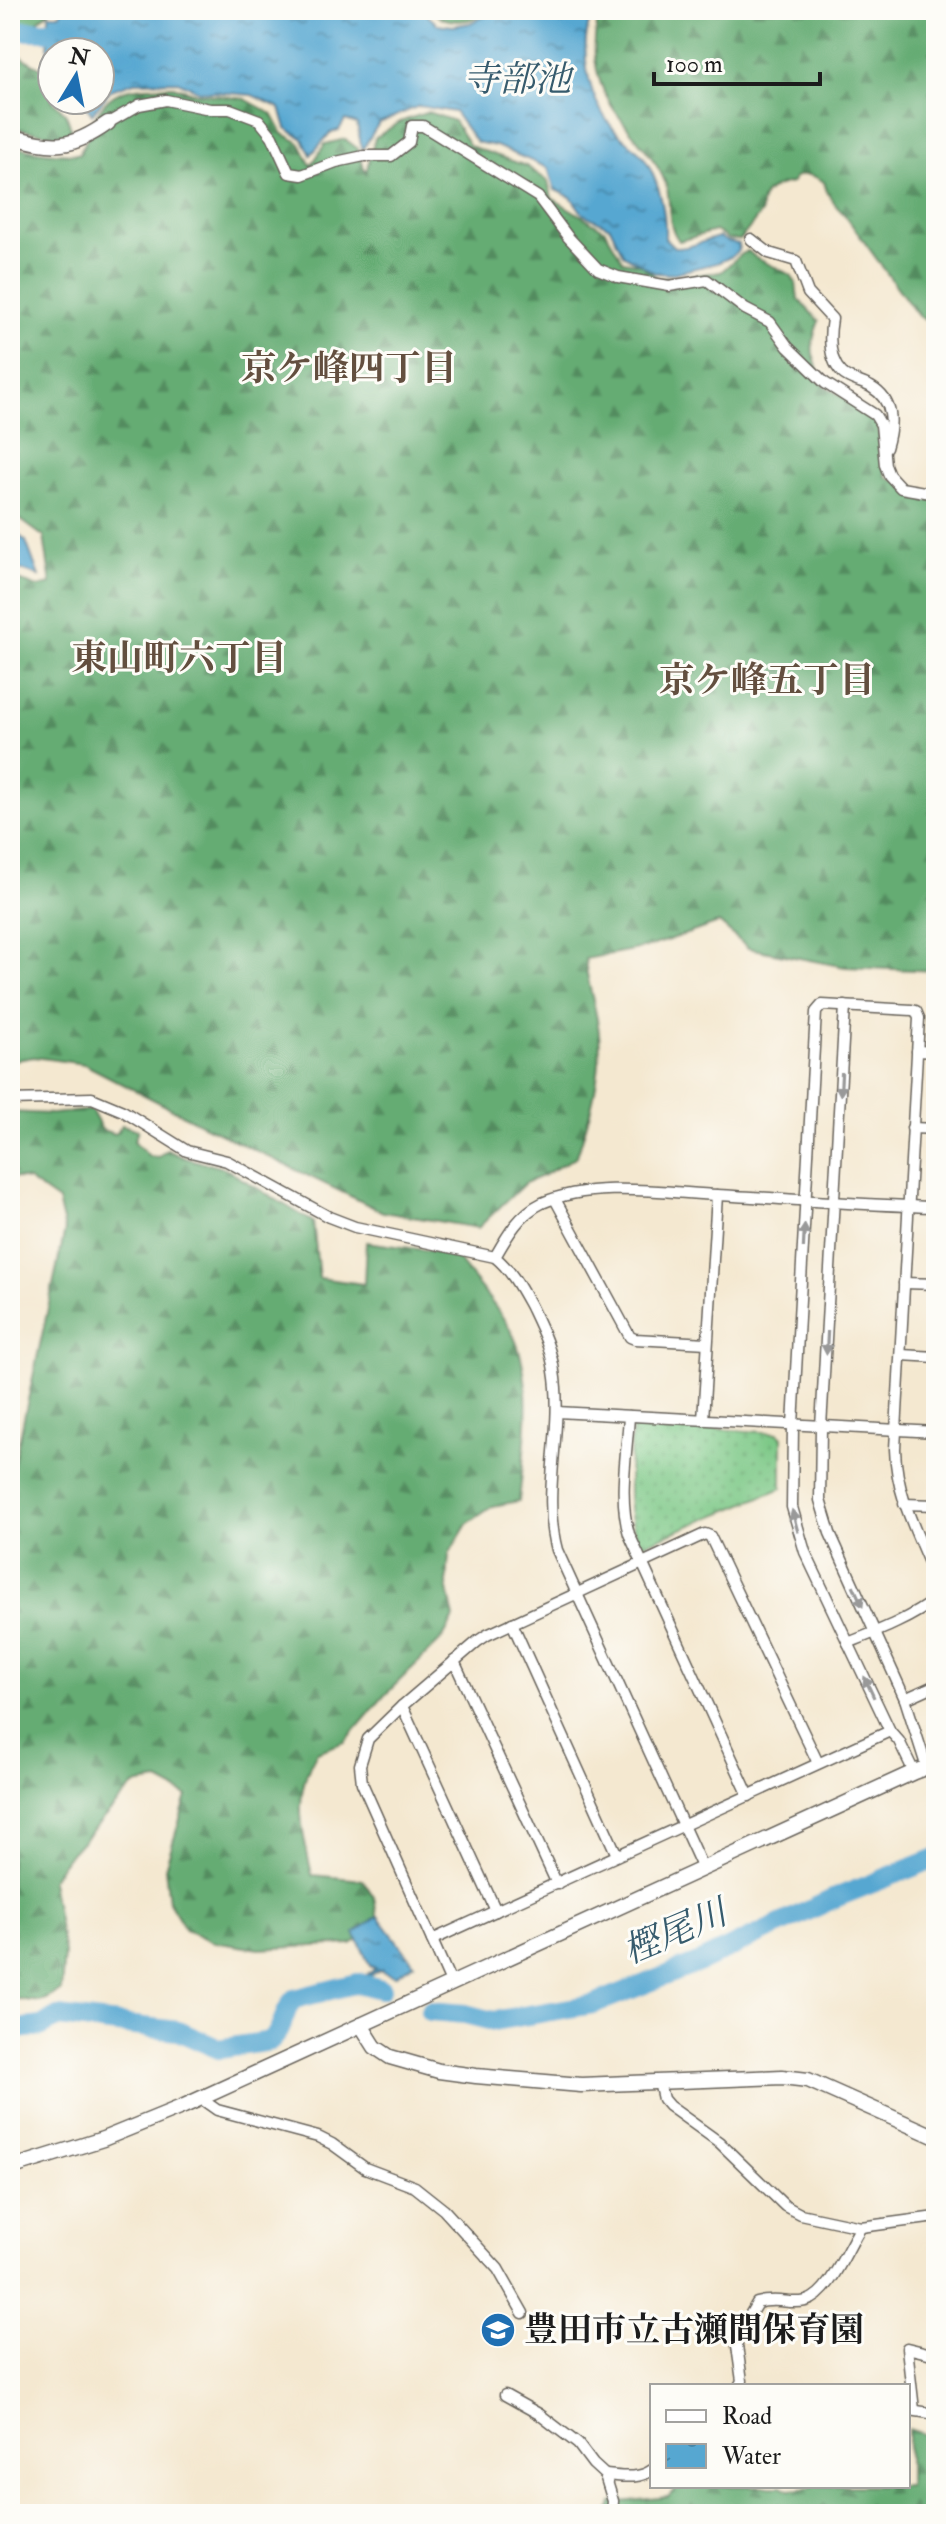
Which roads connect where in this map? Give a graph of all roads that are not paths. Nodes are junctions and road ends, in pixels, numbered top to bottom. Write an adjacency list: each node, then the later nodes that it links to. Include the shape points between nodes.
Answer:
1 (108, 123): 2 (street, via 68,144); 4 (street, via 139,105 166,100 230,109 259,120 289,173 302,175 364,156 391,156 409,142 412,126 423,126 538,197 598,269 669,286 707,280 770,322 815,374 875,415)
2 (10, 136)
3 (751, 239): 4 (street, via 769,253 796,261 808,293 832,319 833,359 843,375 884,399 893,428)
4 (884, 454): 5 (street, via 889,475 901,488)
5 (936, 494)
6 (845, 1006): 7 (street, via 916,1011); 14 (street, via 822,1005 816,1012); 15 (street, one-way to 15)
7 (917, 1051): 8 (street); 10 (street)
8 (936, 1052)
9 (10, 1100): 18 (street, via 92,1098 187,1151 227,1161 329,1217)
10 (912, 1128): 11 (street); 16 (street)
11 (936, 1129)
12 (717, 1195): 13 (street, via 598,1189); 14 (street); 21 (street)
13 (555, 1199): 18 (street, via 516,1223); 21 (street, via 632,1339)
14 (807, 1199): 15 (street); 27 (street, one-way to 14)
15 (835, 1202): 16 (street); 28 (street, one-way to 28)
16 (908, 1206): 17 (street); 19 (street)
17 (936, 1207)
18 (495, 1257): 24 (street, via 511,1273 543,1331 554,1366)
19 (904, 1283): 20 (street); 22 (street)
20 (936, 1284)
21 (707, 1343): 26 (street)
22 (901, 1355): 23 (street); 29 (street)
23 (936, 1357)
24 (557, 1412): 25 (street); 35 (street, via 553,1531)
25 (629, 1416): 26 (street); 33 (street, via 625,1522)
26 (703, 1420): 27 (street)
27 (793, 1425): 28 (street); 39 (street, one-way to 27, via 794,1519)
28 (821, 1427): 29 (street); 38 (street, one-way to 38, via 823,1515)
29 (896, 1430): 30 (street); 31 (street, via 896,1474)
30 (936, 1432)
31 (904, 1504): 32 (street); 34 (street)
32 (936, 1505)
33 (641, 1563): 35 (street); 45 (street, via 705,1534 713,1538); 47 (street)
34 (936, 1579)
35 (576, 1594): 37 (street); 48 (street)
36 (936, 1599): 38 (street)
37 (512, 1623): 40 (street); 49 (street)
38 (875, 1633): 39 (street); 42 (street)
39 (848, 1643): 44 (street, one-way to 39)
40 (454, 1661): 43 (street); 51 (street)
41 (936, 1685): 42 (street)
42 (905, 1699): 46 (street)
43 (402, 1706): 52 (street); 53 (street, via 368,1739 360,1772)
44 (890, 1731): 45 (street); 46 (street)
45 (818, 1763): 47 (street)
46 (926, 1768): 50 (street)
47 (749, 1796): 48 (street)
48 (682, 1826): 49 (street); 50 (street)
49 (617, 1855): 51 (street)
50 (703, 1869): 54 (street)
51 (557, 1884): 52 (street)
52 (496, 1911): 53 (street)
53 (432, 1940): 54 (street)
54 (452, 1985): 55 (street)
55 (361, 2025): 56 (street, via 382,2053 439,2071 561,2084); 57 (street)
56 (659, 2082): 58 (street, via 808,2080); 61 (street, via 669,2106 726,2148 791,2210)
57 (200, 2098): 59 (street, via 103,2139); 62 (street, via 217,2110 318,2137 365,2168 415,2187 444,2210 498,2269)
58 (936, 2137)
59 (10, 2168)
60 (936, 2217): 61 (street)
61 (861, 2227): 64 (street, via 818,2296 757,2303 736,2339)
62 (523, 2313)
63 (936, 2355): 65 (street, via 907,2348)
64 (740, 2384)
65 (909, 2384)
66 (505, 2395): 70 (street, via 562,2430)
67 (911, 2410): 68 (street)
68 (936, 2414)
69 (650, 2472): 70 (street, via 632,2477)
70 (605, 2475): 71 (street)
71 (612, 2514)

